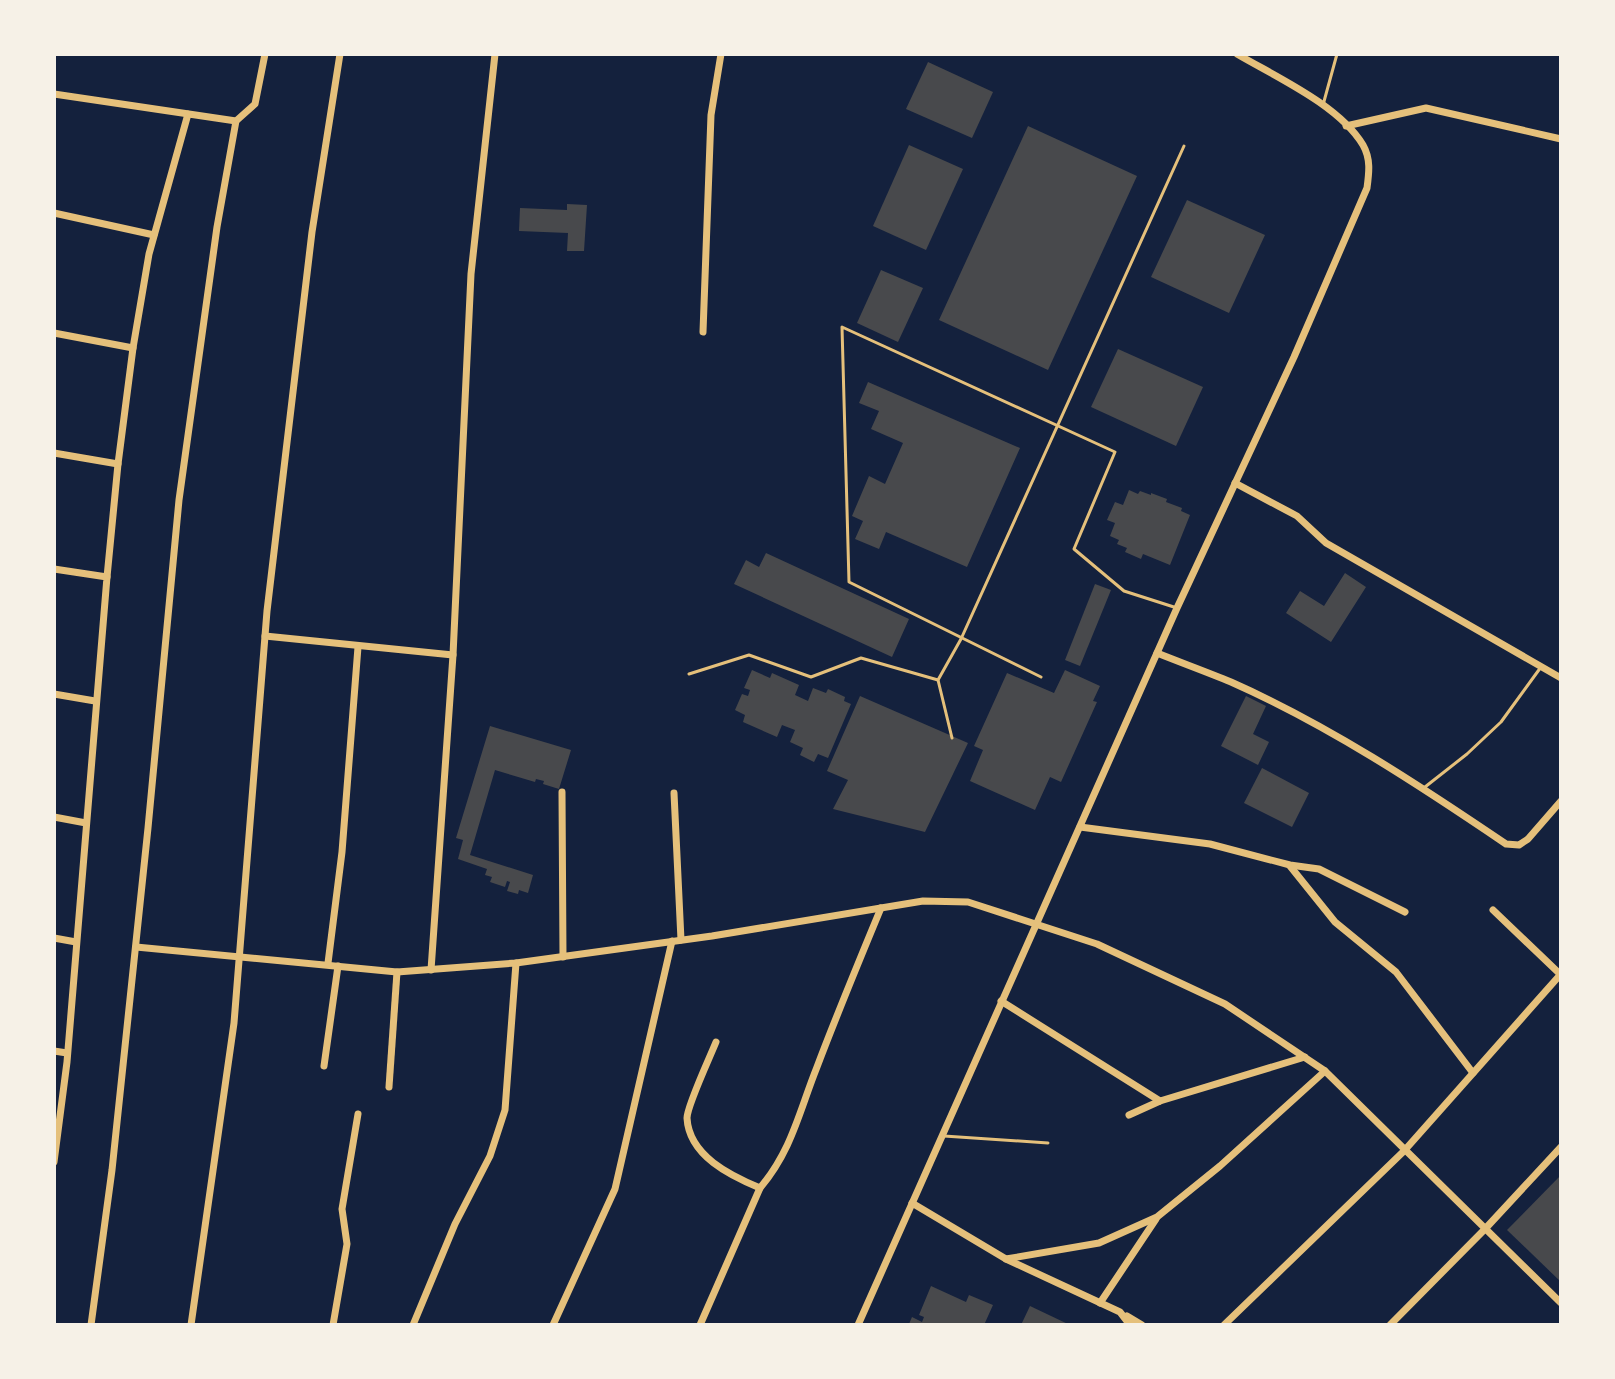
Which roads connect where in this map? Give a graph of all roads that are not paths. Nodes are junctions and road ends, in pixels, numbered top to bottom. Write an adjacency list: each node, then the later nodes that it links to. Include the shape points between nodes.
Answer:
1 (265, 54): 10 (street, via 255,104)
2 (340, 54): 26 (street, via 312,232)
3 (495, 54): 30 (street, via 471,274)
4 (721, 54): 16 (street, via 711,115)
5 (1237, 54): 8 (street)
6 (1337, 54): 8 (lane)
7 (54, 94): 9 (street)
8 (1323, 105): 11 (street)
9 (188, 114): 10 (street); 15 (street)
10 (236, 121): 54 (street, via 179,500)
11 (1346, 126): 12 (street, via 1426,108); 22 (street, via 1363,146 1370,167 1367,188)
12 (1561, 139)
13 (1184, 146): 19 (lane)
14 (54, 213): 15 (street)
15 (154, 235): 18 (street)
16 (703, 332)
17 (54, 333): 18 (street)
18 (133, 348): 21 (street)
19 (1056, 426): 25 (lane, via 1115,452 1074,549 1124,591); 27 (lane); 27 (lane, via 842,327 849,582)
20 (54, 453): 21 (street)
21 (118, 464): 24 (street)
22 (1235, 483): 25 (street); 31 (street, via 1297,516 1326,543)
23 (54, 569): 24 (street)
24 (107, 577): 37 (street)
25 (1177, 608): 29 (street)
26 (265, 636): 28 (street); 55 (street)
27 (961, 639): 33 (lane); 35 (lane)
28 (358, 647): 30 (street); 57 (street)
29 (1157, 653): 39 (street, via 1273,703); 45 (street)
30 (453, 655): 60 (street)
31 (1541, 667): 34 (street); 39 (lane, via 1501,722)
32 (689, 674): 35 (lane, via 749,655 811,677 861,658)
33 (1041, 677)
34 (1561, 678)
35 (938, 680): 38 (lane)
36 (54, 694): 37 (street)
37 (95, 701): 44 (street)
38 (952, 738)
39 (1424, 788): 42 (street, via 1506,844 1528,839)
40 (562, 792): 56 (street)
41 (674, 793): 52 (street)
42 (1561, 801)
43 (54, 817): 44 (street)
44 (86, 823): 53 (street)
45 (1080, 827): 46 (street, via 1210,844); 50 (street)
46 (1290, 865): 49 (street, via 1319,869); 70 (street, via 1335,922 1396,972)
47 (881, 908): 50 (street, via 923,901 968,902); 52 (street); 80 (street, via 788,1148)
48 (1493, 910): 62 (street)
49 (1405, 912)
50 (1036, 923): 63 (street); 67 (street, via 1097,944 1225,1004)
51 (54, 938): 53 (street)
52 (676, 941): 56 (street); 92 (street, via 615,1189)
53 (76, 942): 66 (street)
54 (136, 947): 55 (street); 88 (street)
55 (239, 956): 57 (street); 89 (street)
56 (563, 957): 58 (street)
57 (328, 963): 59 (street)
58 (516, 963): 60 (street); 91 (street, via 505,1110 490,1156)
59 (338, 966): 61 (street); 68 (street)
60 (431, 970): 61 (street)
61 (397, 972): 71 (street)
62 (1560, 975): 70 (street)
63 (1001, 1001): 72 (street); 75 (street)
64 (716, 1042): 80 (street, via 687,1116 692,1135 703,1155)
65 (54, 1051): 66 (street)
66 (67, 1053): 79 (street)
67 (1305, 1057): 69 (street); 72 (street)
68 (324, 1066)
69 (1325, 1071): 78 (street); 82 (street)
70 (1473, 1073): 78 (street)
71 (389, 1087)
72 (1160, 1101): 74 (street)
73 (358, 1114): 90 (street, via 342,1209 347,1244)
74 (1129, 1115)
75 (942, 1136): 76 (lane); 81 (street)
76 (1048, 1143)
77 (1561, 1147): 83 (street)
78 (1404, 1151): 83 (street); 97 (street)
79 (54, 1162)
80 (760, 1188): 93 (street)
81 (912, 1203): 84 (street); 94 (street)
82 (1157, 1217): 84 (street, via 1099,1243); 85 (street)
83 (1485, 1229): 86 (street); 98 (street)
84 (1006, 1259): 85 (street)
85 (1100, 1303): 87 (street)
86 (1561, 1303)
87 (1120, 1312): 95 (street); 96 (street)
88 (91, 1325)
89 (191, 1325)
90 (333, 1325)
91 (413, 1325)
92 (553, 1325)
93 (700, 1325)
94 (858, 1325)
95 (1130, 1325)
96 (1142, 1325)
97 (1224, 1325)
98 (1390, 1325)

